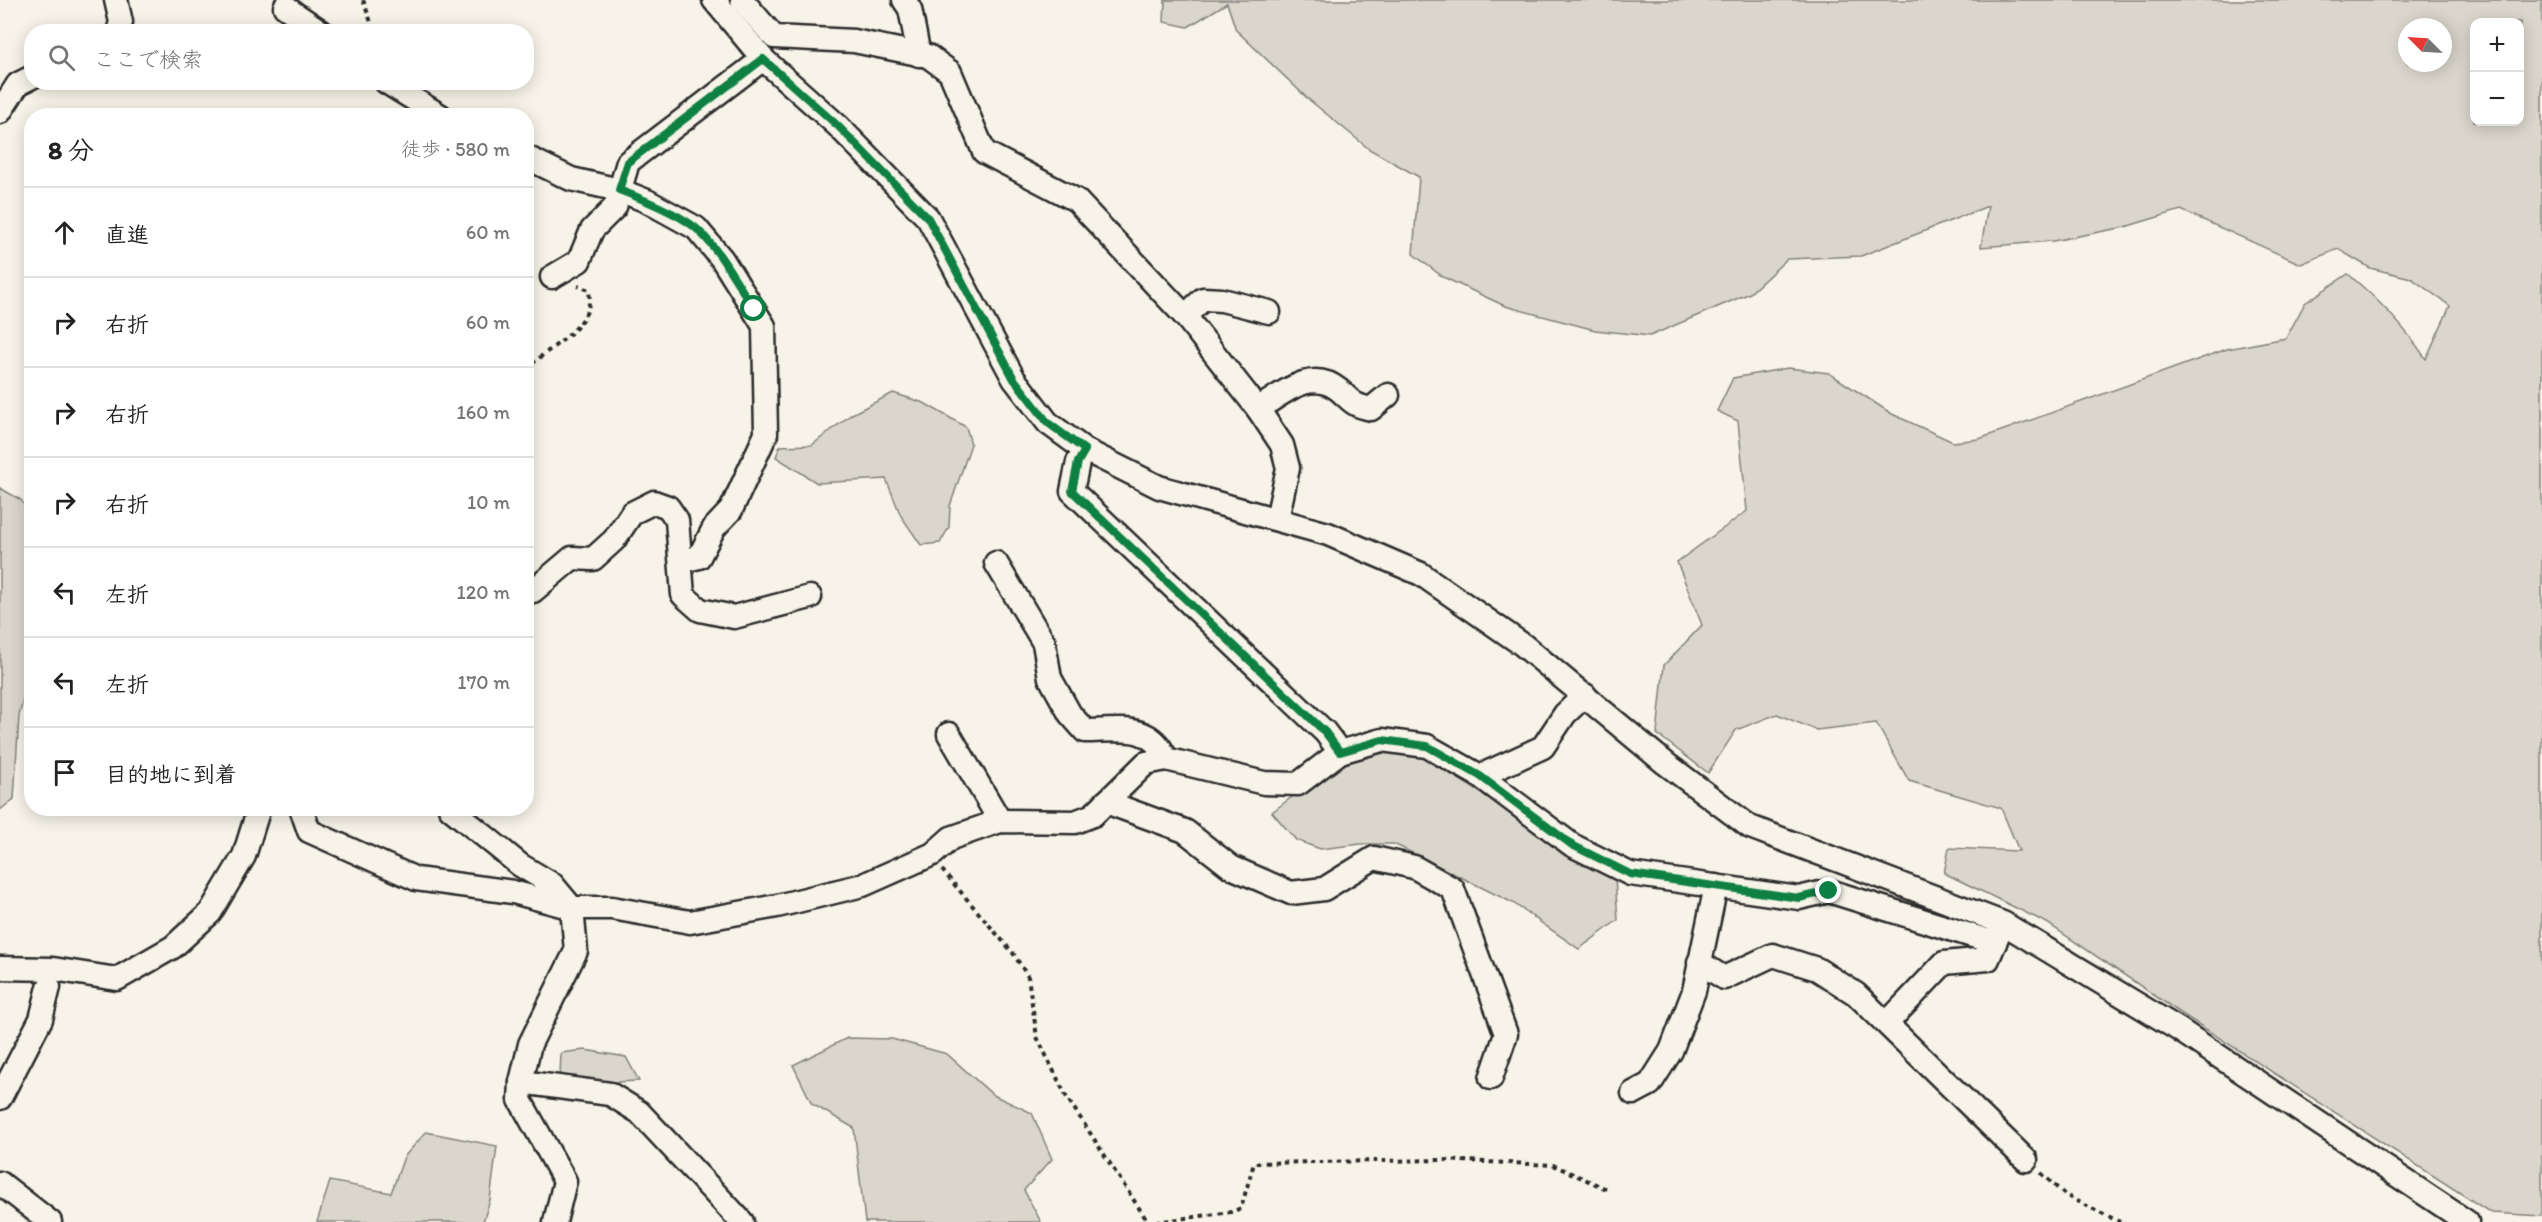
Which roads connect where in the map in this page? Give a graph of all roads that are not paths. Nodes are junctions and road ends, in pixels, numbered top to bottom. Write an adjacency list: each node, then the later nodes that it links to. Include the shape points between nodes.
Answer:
1 (116, 0): 6 (street)
2 (714, 0): 9 (street)
3 (742, 0): 8 (street, via 774,37 854,41)
4 (904, 0): 8 (street, via 910,9)
5 (285, 7): 7 (street)
6 (120, 24)
7 (310, 24)
8 (919, 55): 18 (street, via 928,56 950,72 984,152 1076,200)
9 (763, 59): 15 (street, via 628,162); 21 (street, via 838,126 928,218 1014,379 1048,423)
10 (24, 81): 13 (street)
11 (399, 90): 12 (street)
12 (428, 108)
13 (0, 112)
14 (534, 161): 15 (street, via 571,179)
15 (619, 190): 16 (street, via 615,207 592,230 579,261); 23 (street, via 696,228 722,259 764,326 766,434 731,510 714,528 699,557)
16 (552, 277)
17 (1269, 312): 18 (street, via 1203,299)
18 (1185, 316): 20 (street)
19 (1388, 395): 20 (street, via 1371,409 1354,406 1338,388 1299,382)
20 (1258, 410): 22 (street, via 1282,445 1288,468)
21 (1085, 450): 22 (street, via 1159,488); 29 (street, via 1078,462 1072,491 1325,732)
22 (1277, 519): 27 (street, via 1328,534 1421,574 1523,645)
23 (682, 561): 25 (street, via 677,520 668,507 654,502 632,513 614,540 593,559 572,558); 26 (street, via 683,595 700,610 734,617)
24 (996, 563): 30 (street, via 1044,643 1050,678 1070,714 1085,731 1140,731 1160,744)
25 (534, 590)
26 (810, 597)
27 (1585, 695): 31 (street, via 1565,714 1543,747); 39 (street, via 1665,763 1750,827)
28 (949, 734): 36 (street)
29 (1340, 752): 30 (street, via 1298,783 1264,783); 31 (street, via 1382,740 1427,746)
30 (1166, 759): 32 (street, via 1146,763)
31 (1480, 776): 37 (street, via 1572,845 1630,874)
32 (1106, 802): 36 (street, via 1093,815 1075,822); 45 (street, via 1185,831 1231,867 1291,893 1324,889 1374,858 1414,867 1453,889 1506,1034)
33 (256, 816): 42 (street, via 244,856 210,913 174,947)
34 (304, 816): 38 (street, via 309,831 416,879 513,892)
35 (460, 816): 38 (street, via 520,865 552,884)
36 (1000, 820): 38 (street, via 951,838 933,854 862,885 777,906 690,922 612,908)
37 (1716, 886): 39 (street, via 1799,898 1829,891); 40 (street)
38 (572, 908): 46 (street, via 576,951 530,1044)
39 (1999, 933): 44 (street, via 1988,959 1944,963); 54 (street, via 2178,1029)
40 (1699, 962): 44 (street, via 1724,978 1773,955 1817,969 1856,994); 47 (street, via 1694,991 1671,1051 1650,1084)
41 (0, 969): 42 (street, via 53,969); 43 (street)
42 (117, 979): 43 (street)
43 (49, 987): 48 (street, via 41,1019)
44 (1888, 1022): 49 (street)
45 (1491, 1078)
46 (521, 1082): 52 (street, via 520,1100 565,1181); 53 (street, via 610,1094 639,1112)
47 (1633, 1093)
48 (0, 1098)
49 (2026, 1160)
50 (0, 1183): 51 (street)
51 (50, 1222)
52 (555, 1222)
53 (742, 1222)
54 (2467, 1222)

